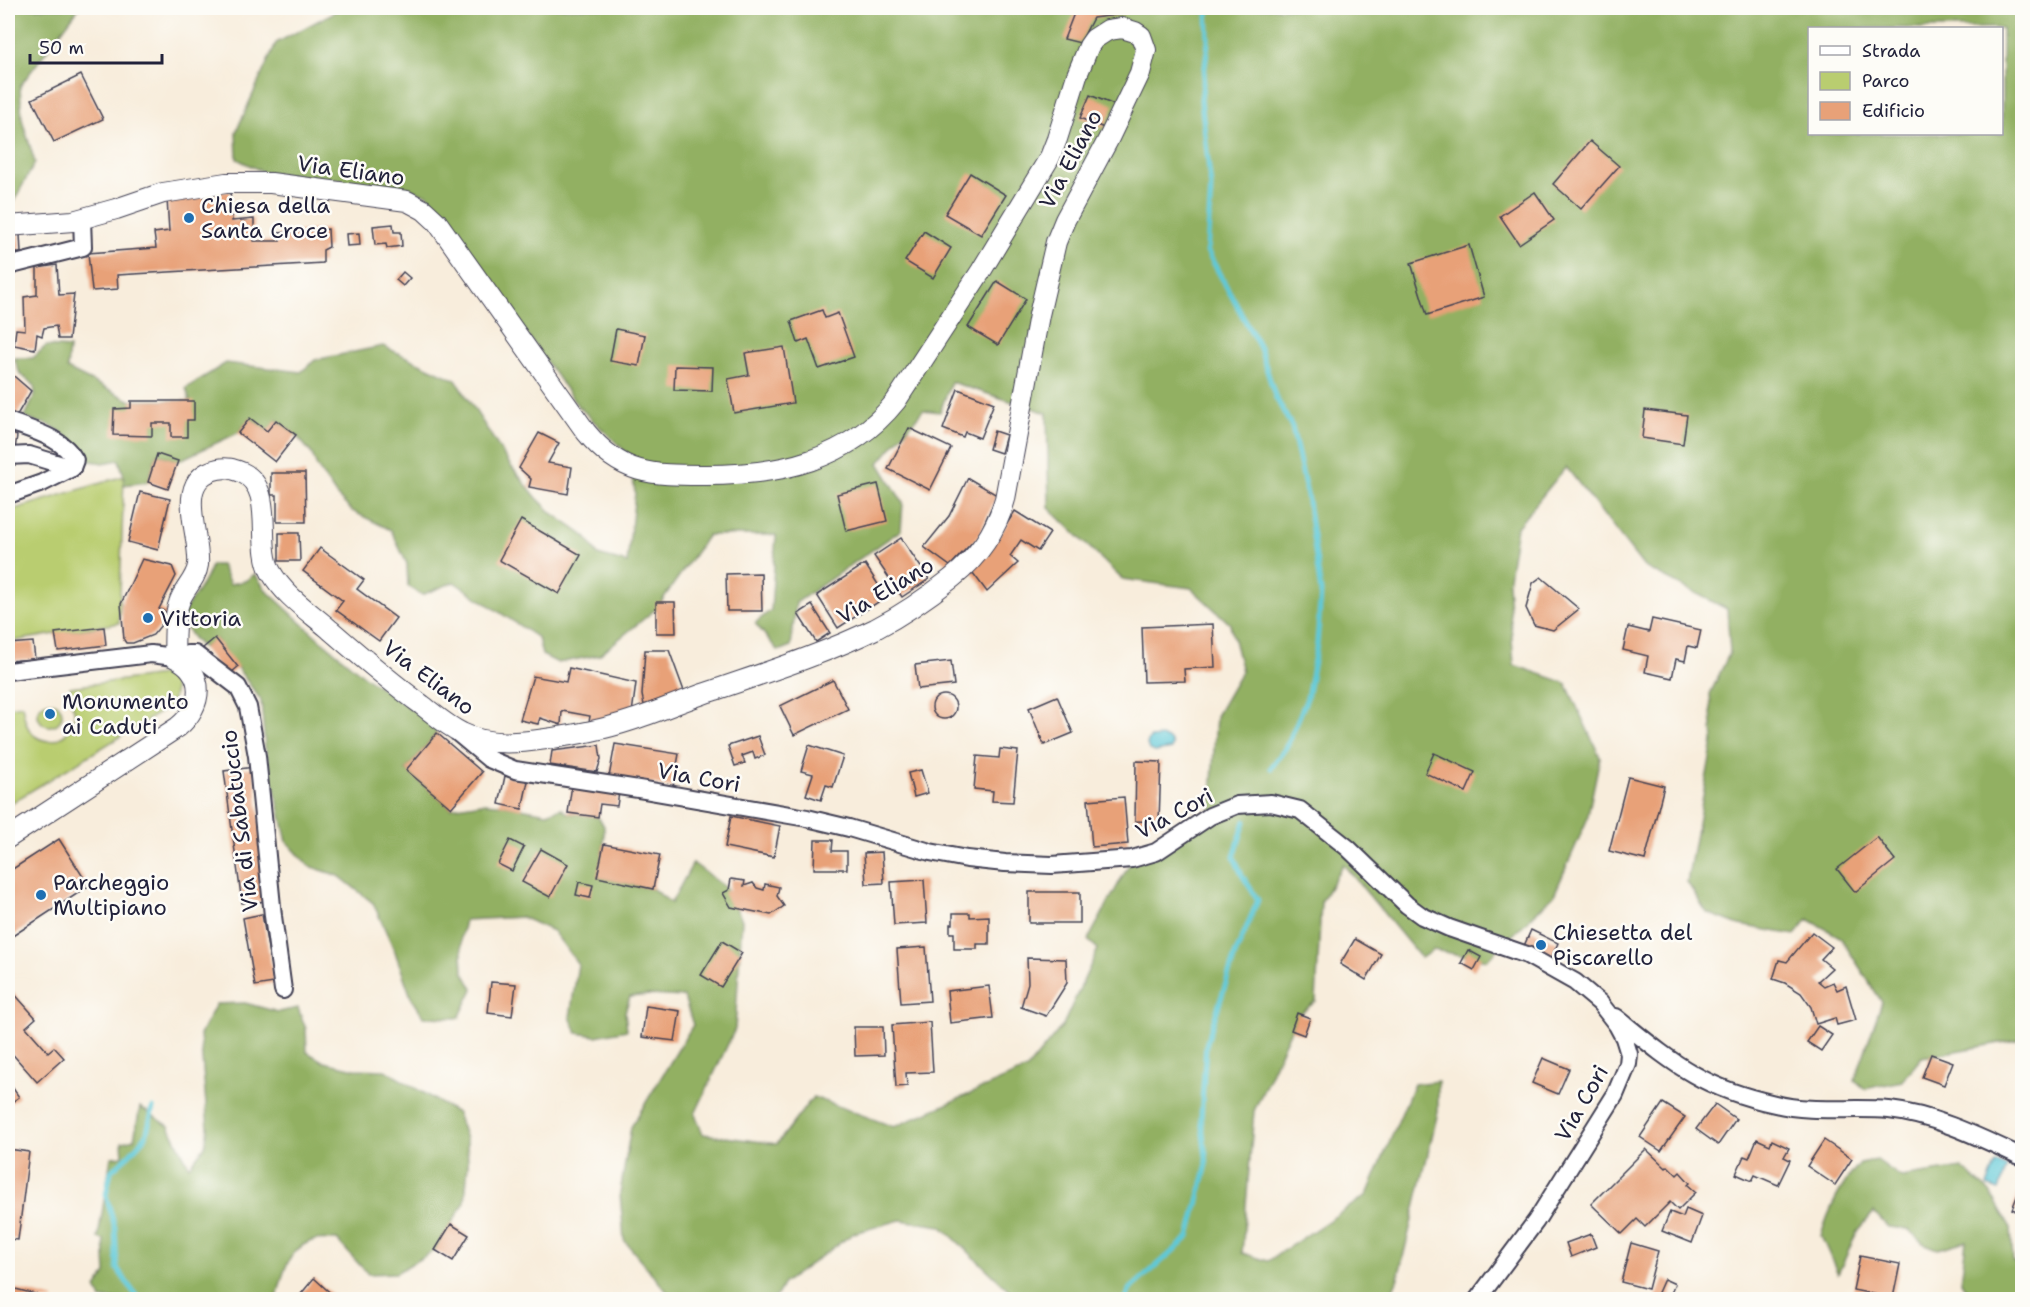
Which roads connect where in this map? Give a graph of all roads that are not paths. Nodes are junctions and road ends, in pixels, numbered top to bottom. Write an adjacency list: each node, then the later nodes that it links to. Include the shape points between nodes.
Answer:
1 (82, 219): 2 (street); 3 (street, via 83,247); 10 (street, Via Eliano, via 194,187 246,182 388,197 415,205 436,222 582,426 605,451 626,465 654,474 761,473 820,457 861,435 882,417 981,271 1050,157 1089,46 1101,33 1114,28 1141,36 1146,50 1140,73 1056,242 1002,508 992,534 965,566 897,616 862,635 801,661 628,722 520,742 486,741)
2 (8, 226)
3 (8, 266)
4 (8, 421): 6 (street, via 58,442 72,454)
5 (8, 456): 6 (street, via 29,455)
6 (72, 468): 7 (street)
7 (8, 495)
8 (180, 661): 9 (street, Via di Sabatuccio, via 156,654); 10 (street, Via Eliano, via 178,603 195,576 198,563 193,488 207,473 230,468 247,475 258,486 267,564 282,588 393,684); 11 (street, via 196,679 198,692 188,719); 12 (street, Via di Sabatuccio, via 195,654 238,687 248,707)
9 (8, 671)
10 (452, 728): 13 (street, Via Cori, via 489,759 507,768 807,818 930,852 987,862 1044,865 1132,859 1156,852 1210,816 1231,807 1253,803 1287,806 1322,826 1422,916 1546,964)
11 (8, 838)
12 (284, 990)
13 (1600, 1003): 14 (street, via 1673,1062 1722,1087 1793,1108 1911,1114 1979,1137); 15 (street, Via Cori, via 1627,1046 1628,1064 1622,1083 1536,1221)
14 (2022, 1157)
15 (1477, 1299)

